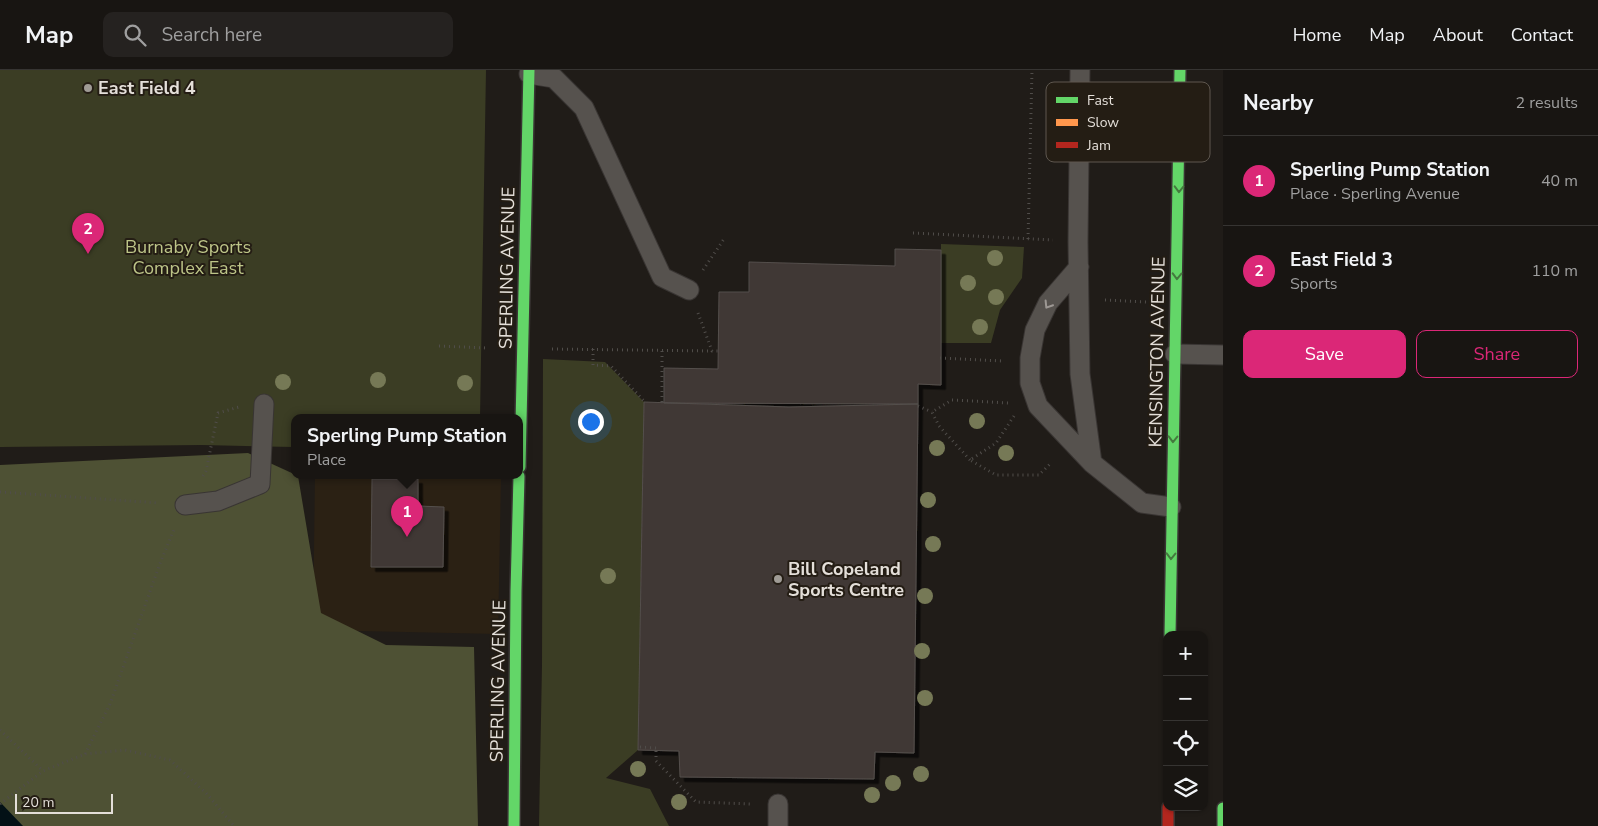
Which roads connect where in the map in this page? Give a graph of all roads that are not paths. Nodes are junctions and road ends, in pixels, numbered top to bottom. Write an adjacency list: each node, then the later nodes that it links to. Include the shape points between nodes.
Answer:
1 (529, 72): 5 (lane, via 554,78 584,108 662,277); 9 (street, SPERLING AVENUE)
2 (1080, 162): 4 (lane)
3 (1178, 162): 6 (street, KENSINGTON AVENUE, one-way to 6)
4 (1079, 267): 10 (lane, via 1080,374); 10 (lane, one-way to 10, via 1048,303 1034,330 1030,383 1038,406)
5 (690, 290)
6 (1175, 354): 7 (lane); 13 (street, KENSINGTON AVENUE, one-way to 13)
7 (1223, 355)
8 (264, 404): 12 (lane, via 260,484 218,501)
9 (521, 414)
10 (1092, 463): 13 (lane, via 1142,503)
11 (519, 479): 18 (street, SPERLING AVENUE)
12 (185, 505)
13 (1171, 507): 14 (street, KENSINGTON AVENUE, one-way to 14)
14 (1170, 631)
15 (778, 804): 19 (lane)
16 (1223, 808): 21 (street)
17 (1168, 811): 20 (street)
18 (514, 826)
19 (778, 826)
20 (1168, 826)
21 (1223, 826)

